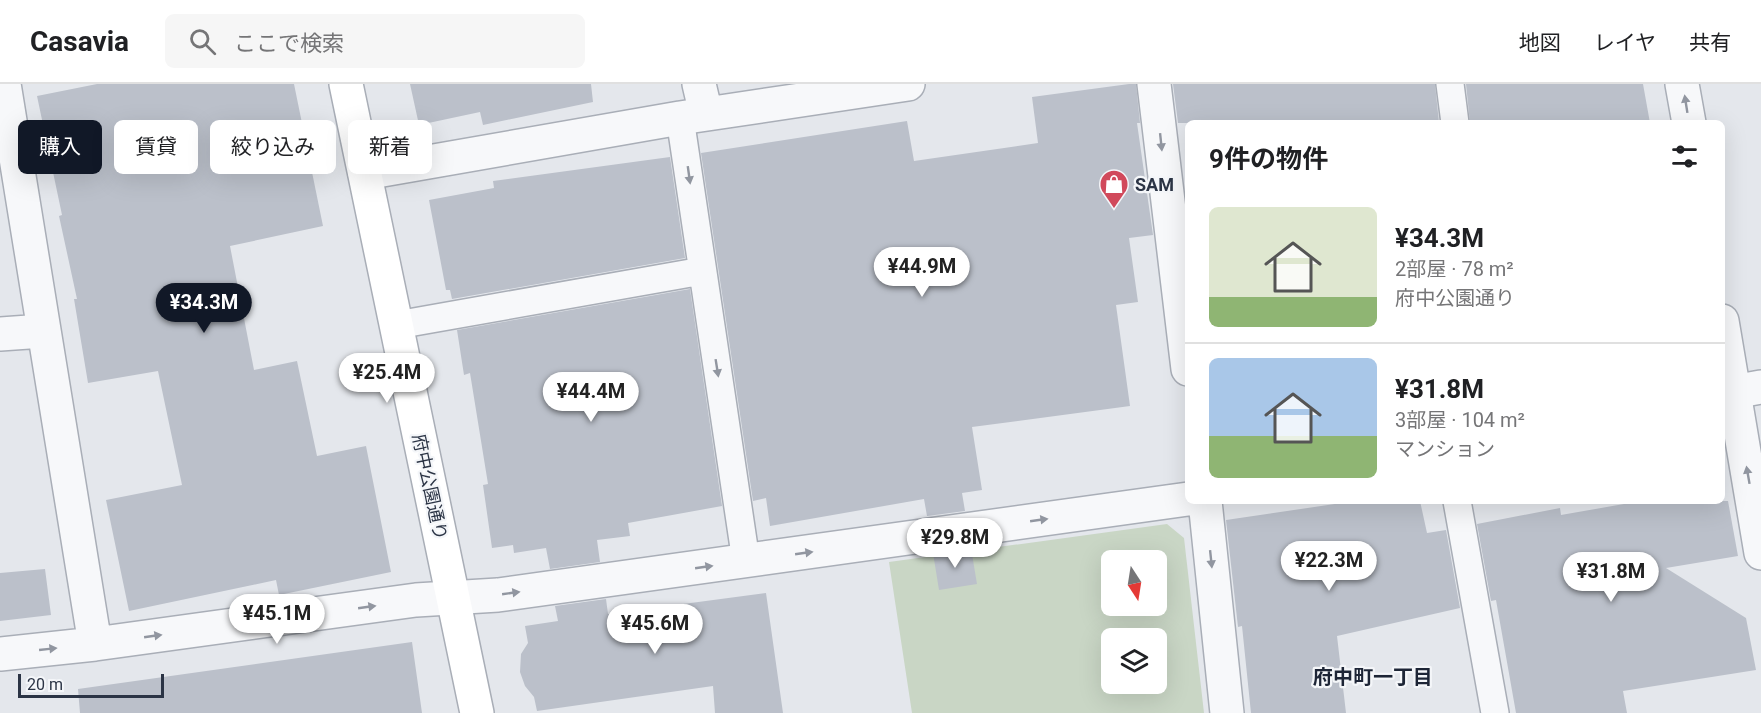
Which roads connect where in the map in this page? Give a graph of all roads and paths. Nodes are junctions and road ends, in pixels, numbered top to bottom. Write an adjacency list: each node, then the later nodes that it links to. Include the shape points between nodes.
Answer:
1 (4, 84): 17 (street)
2 (346, 84): 8 (street, 府中公園通り)
3 (908, 84): 7 (street)
4 (1154, 84): 13 (street, one-way to 13)
5 (1450, 84): 9 (lane)
6 (1682, 84): 10 (street, one-way to 6)
7 (695, 105): 11 (street); 14 (lane, one-way to 14)
8 (354, 120)
9 (1455, 120)
10 (1688, 120)
11 (432, 159)
12 (365, 174): 16 (street, 府中公園通り)
13 (1180, 247): 15 (street)
14 (702, 271): 16 (lane); 25 (lane, one-way to 25)
15 (1185, 323)
16 (397, 326): 26 (street, 府中公園通り)
17 (43, 332): 19 (street); 27 (street)
18 (1725, 333): 20 (street)
19 (0, 334)
20 (1739, 391): 24 (street, one-way to 20)
21 (1185, 499): 25 (street, one-way to 21)
22 (1205, 504): 30 (street, one-way to 30)
23 (1458, 504): 31 (lane)
24 (1761, 553)
25 (746, 561): 26 (street, one-way to 25, via 498,595)
26 (452, 597): 27 (street, one-way to 26); 29 (street, 府中公園通り)
27 (95, 644): 28 (street, one-way to 27)
28 (0, 654)
29 (477, 713)
30 (1227, 713)
31 (1495, 713)

